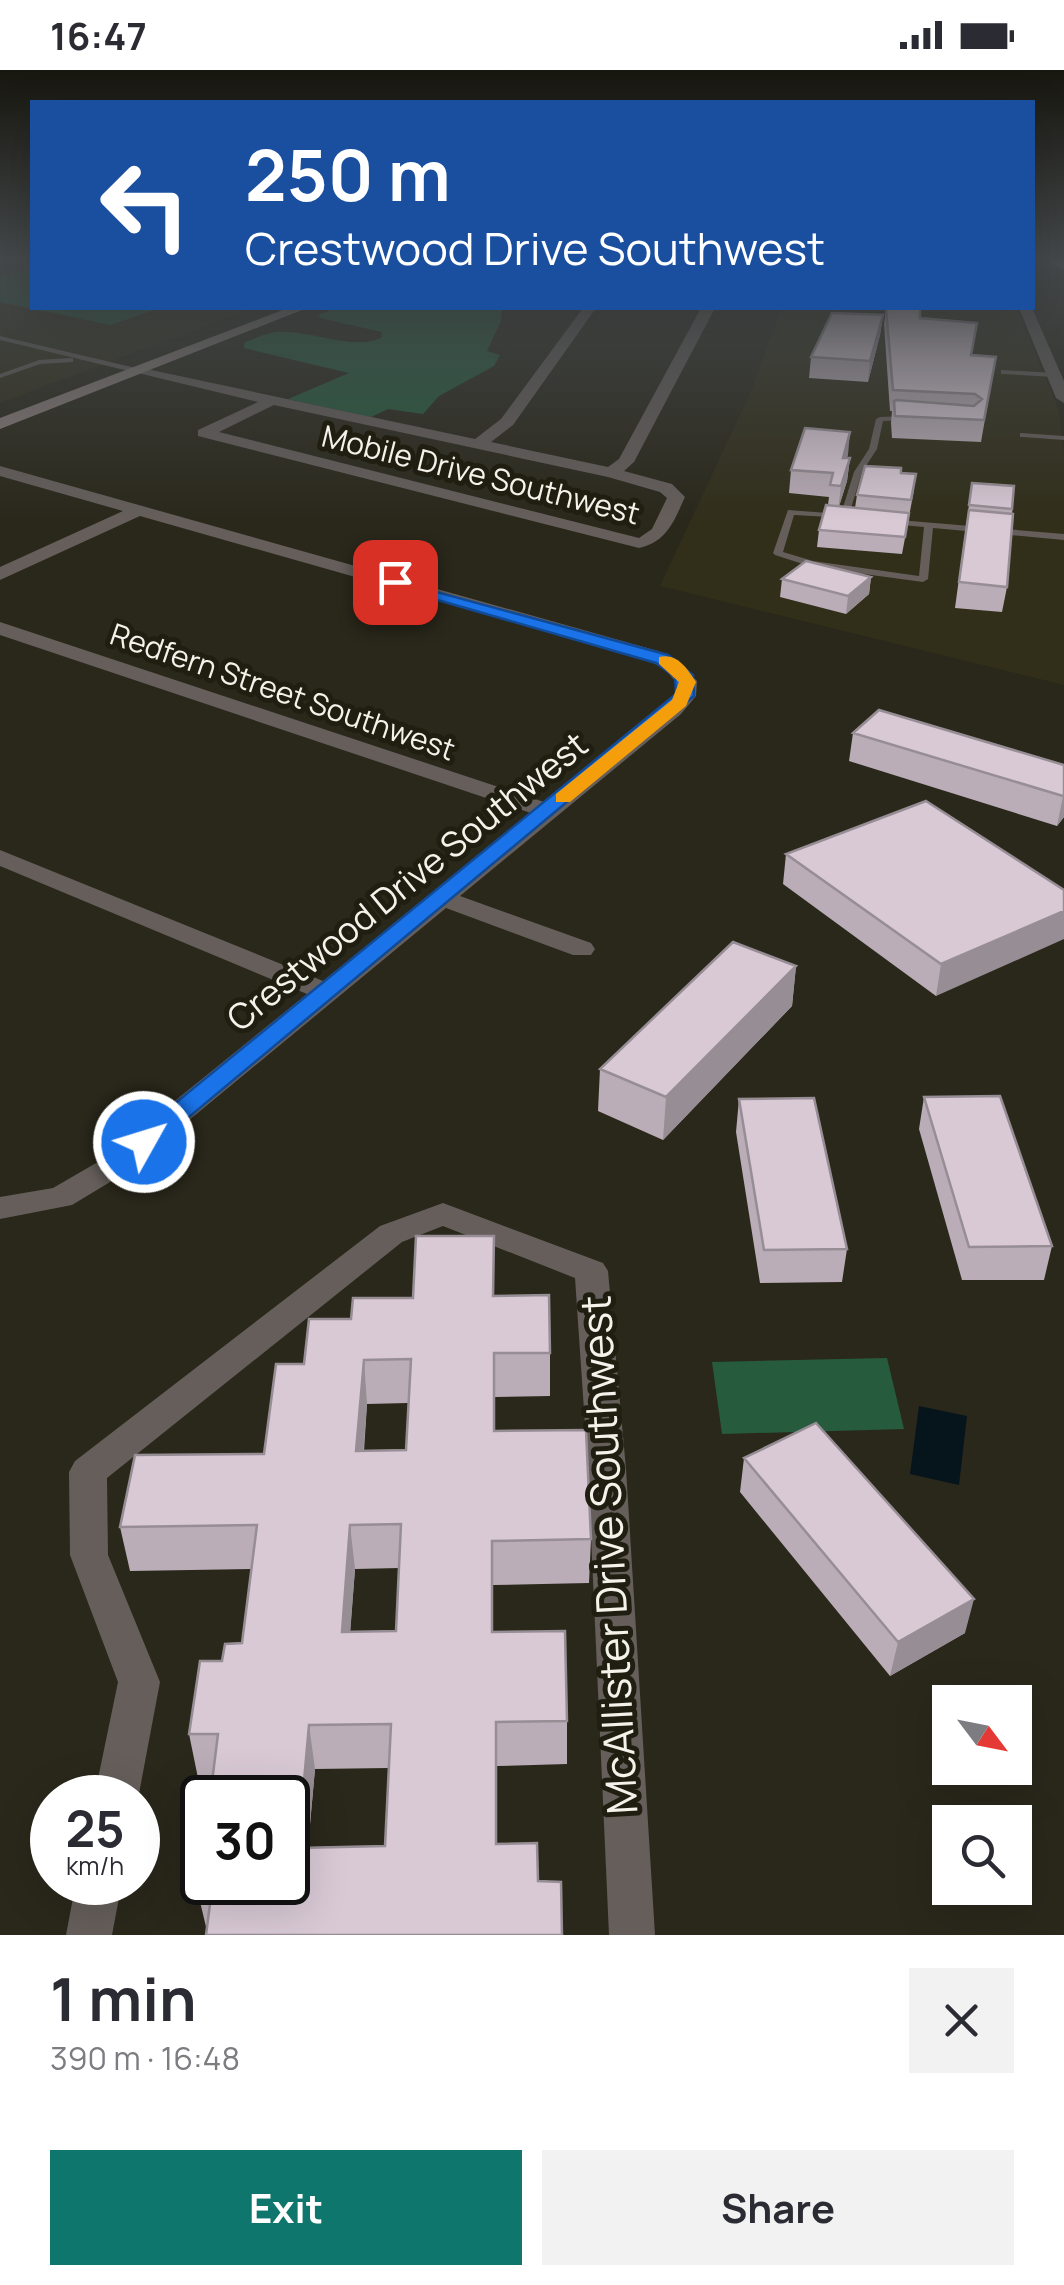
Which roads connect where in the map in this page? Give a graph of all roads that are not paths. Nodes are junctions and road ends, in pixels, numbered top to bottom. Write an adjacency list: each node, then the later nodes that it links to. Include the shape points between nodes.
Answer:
1 (39, 347): 6 (lane)
2 (199, 347): 9 (main road)
3 (561, 347): 19 (street, via 507,422)
4 (687, 347): 21 (street, via 626,462)
5 (1042, 347): 11 (street)
6 (48, 349): 7 (lane); 8 (lane, via 52,354)
7 (86, 359): 8 (lane); 9 (lane)
8 (40, 362): 12 (lane)
9 (137, 371): 14 (street, Mobile Drive Southwest); 16 (main road)
10 (1004, 372): 11 (lane)
11 (1054, 374): 13 (street)
12 (0, 376)
13 (1064, 398)
14 (270, 401): 19 (street, Mobile Drive Southwest); 21 (street, Mobile Drive Southwest, via 204,433 650,542 675,493)
15 (926, 420): 23 (lane, via 880,419)
16 (0, 424)
17 (1024, 435): 18 (lane)
18 (1064, 438)
19 (480, 443): 21 (street, Mobile Drive Southwest)
20 (0, 471): 22 (street, Crestwood Drive Southwest)
21 (611, 473)
22 (139, 510): 28 (street); 30 (street, Crestwood Drive Southwest, via 651,655 679,669 687,682 680,702)
23 (845, 516): 24 (lane); 26 (lane, via 791,512 778,552 812,564 923,579)
24 (862, 518)
25 (878, 520): 26 (lane)
26 (929, 524): 27 (lane)
27 (1064, 538)
28 (0, 574)
29 (0, 628): 30 (street, Redfern Street Southwest)
30 (547, 811): 32 (street, Crestwood Drive Southwest)
31 (0, 857): 34 (street)
32 (442, 898): 33 (street); 34 (street, Crestwood Drive Southwest)
33 (582, 950)
34 (328, 993): 35 (street, Crestwood Drive Southwest, via 95,1180 60,1197)
35 (0, 1208)
36 (120, 1775): 39 (street, McAllister Drive Southwest, via 138,1682 90,1555 88,1472 391,1234 443,1214 591,1272)
37 (95, 1905): 38 (street)
38 (89, 1935)
39 (632, 1935)

